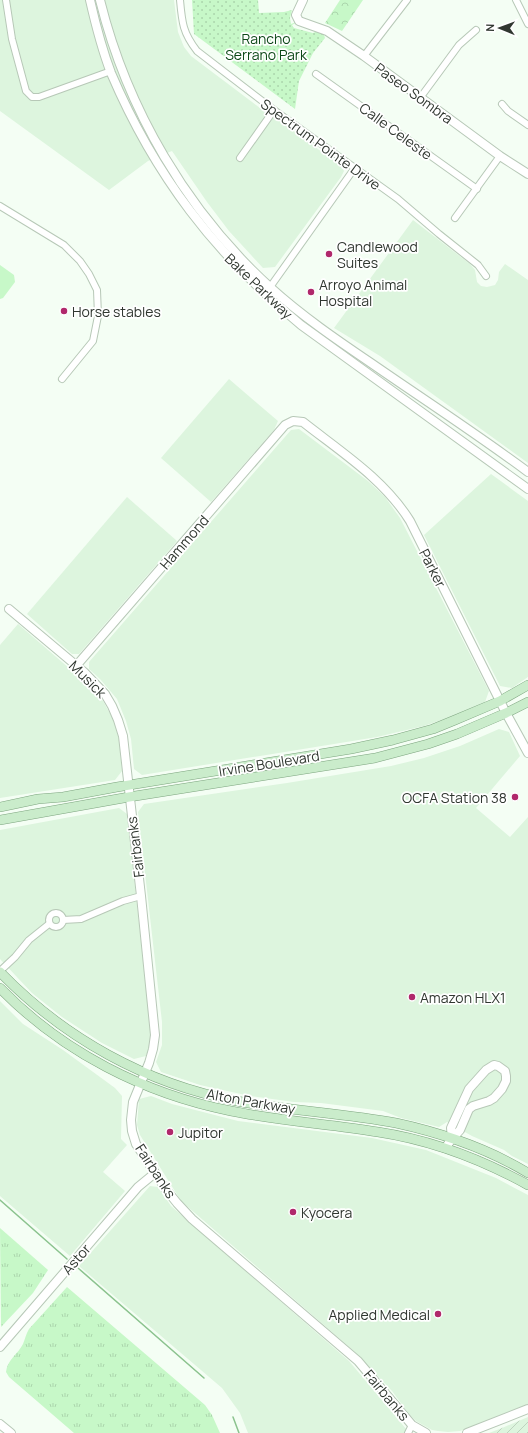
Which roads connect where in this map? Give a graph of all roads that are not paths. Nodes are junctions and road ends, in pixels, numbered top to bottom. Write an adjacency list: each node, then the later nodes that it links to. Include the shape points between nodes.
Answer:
1 (6, 0): 11 (street, via 12,38 26,91 32,97 39,97)
2 (90, 0): 11 (street, Bake Parkway)
3 (100, 0): 25 (street, Bake Parkway, via 123,73 147,126 168,163 210,223)
4 (180, 0): 15 (street, Spectrum Pointe Drive, via 184,29 188,40 197,51)
5 (303, 0): 10 (street, Paseo Sombra, via 297,12 299,21 327,31)
6 (407, 0): 10 (street)
7 (516, 0): 8 (street)
8 (528, 24)
9 (476, 30): 13 (street, via 459,45)
10 (364, 56): 13 (street, Paseo Sombra)
11 (111, 71): 26 (street, Bake Parkway, via 153,157 175,191 219,247)
12 (316, 74): 21 (street, Calle Celeste)
13 (420, 98): 17 (street, Paseo Sombra)
14 (502, 104): 16 (street)
15 (274, 110): 18 (street); 19 (street, Spectrum Pointe Drive)
16 (528, 125)
17 (500, 156): 20 (street, Paseo Sombra); 21 (street)
18 (240, 158)
19 (354, 169): 24 (street, Spectrum Pointe Drive, via 398,200 478,265); 25 (street)
20 (528, 174)
21 (477, 189): 23 (street)
22 (0, 206): 27 (street, via 64,245 80,261 97,290 98,316 93,341)
23 (456, 218)
24 (486, 276)
25 (271, 287): 26 (street); 29 (street, Bake Parkway, via 328,334)
26 (264, 294): 30 (street, Bake Parkway, via 301,325)
27 (62, 380)
28 (293, 421): 32 (street, Hammond, via 285,425); 34 (street, Parker, via 303,422 370,474 401,506)
29 (528, 472)
30 (528, 489)
31 (9, 609): 32 (street, Musick)
32 (76, 666): 38 (street, Musick, via 105,694 112,706 123,736)
33 (528, 685): 34 (main road, Irvine Boulevard)
34 (500, 701): 36 (street, Parker); 38 (main road, Irvine Boulevard, via 433,729 372,745)
35 (528, 702): 36 (main road, Irvine Boulevard)
36 (506, 713): 37 (street, Parker); 39 (main road, Irvine Boulevard, via 435,742 382,756)
37 (528, 753)
38 (128, 785): 39 (street, Musick); 40 (main road, Irvine Boulevard)
39 (129, 797): 41 (main road, Irvine Boulevard); 42 (street, Fairbanks)
40 (0, 807)
41 (0, 820)
42 (141, 896): 43 (street, via 81,919); 47 (street, Fairbanks, via 155,1035)
43 (64, 920): 44 (street, via 57,928); 44 (street, via 61,915 55,913 49,918)
44 (49, 924): 45 (street, via 29,940)
45 (0, 971): 47 (main road, Alton Parkway, via 60,1025 97,1049)
46 (0, 988): 48 (main road, Alton Parkway, via 61,1039 100,1064)
47 (145, 1073): 48 (street, Fairbanks); 49 (main road, Alton Parkway, via 185,1088 224,1098 394,1123)
48 (140, 1083): 50 (main road, Alton Parkway, via 188,1101 232,1111 378,1132); 51 (street, Fairbanks, via 131,1110 132,1131 136,1144)
49 (452, 1139): 49 (street, via 460,1130 469,1109 494,1098 502,1089 506,1076 505,1071 498,1066 494,1065 486,1070 469,1090 451,1128); 50 (street); 52 (main road, Alton Parkway, via 492,1154)
50 (445, 1148): 53 (main road, Alton Parkway, via 490,1165)
51 (155, 1173): 54 (street, Astor, via 138,1187); 57 (street, Fairbanks, via 177,1203 192,1218 358,1361)
52 (528, 1173)
53 (528, 1185)
54 (0, 1347)
55 (528, 1409): 61 (street)
56 (0, 1424): 58 (street)
57 (412, 1425): 59 (street); 60 (street)
58 (11, 1433)
59 (408, 1433)
60 (426, 1433)
61 (467, 1433)

